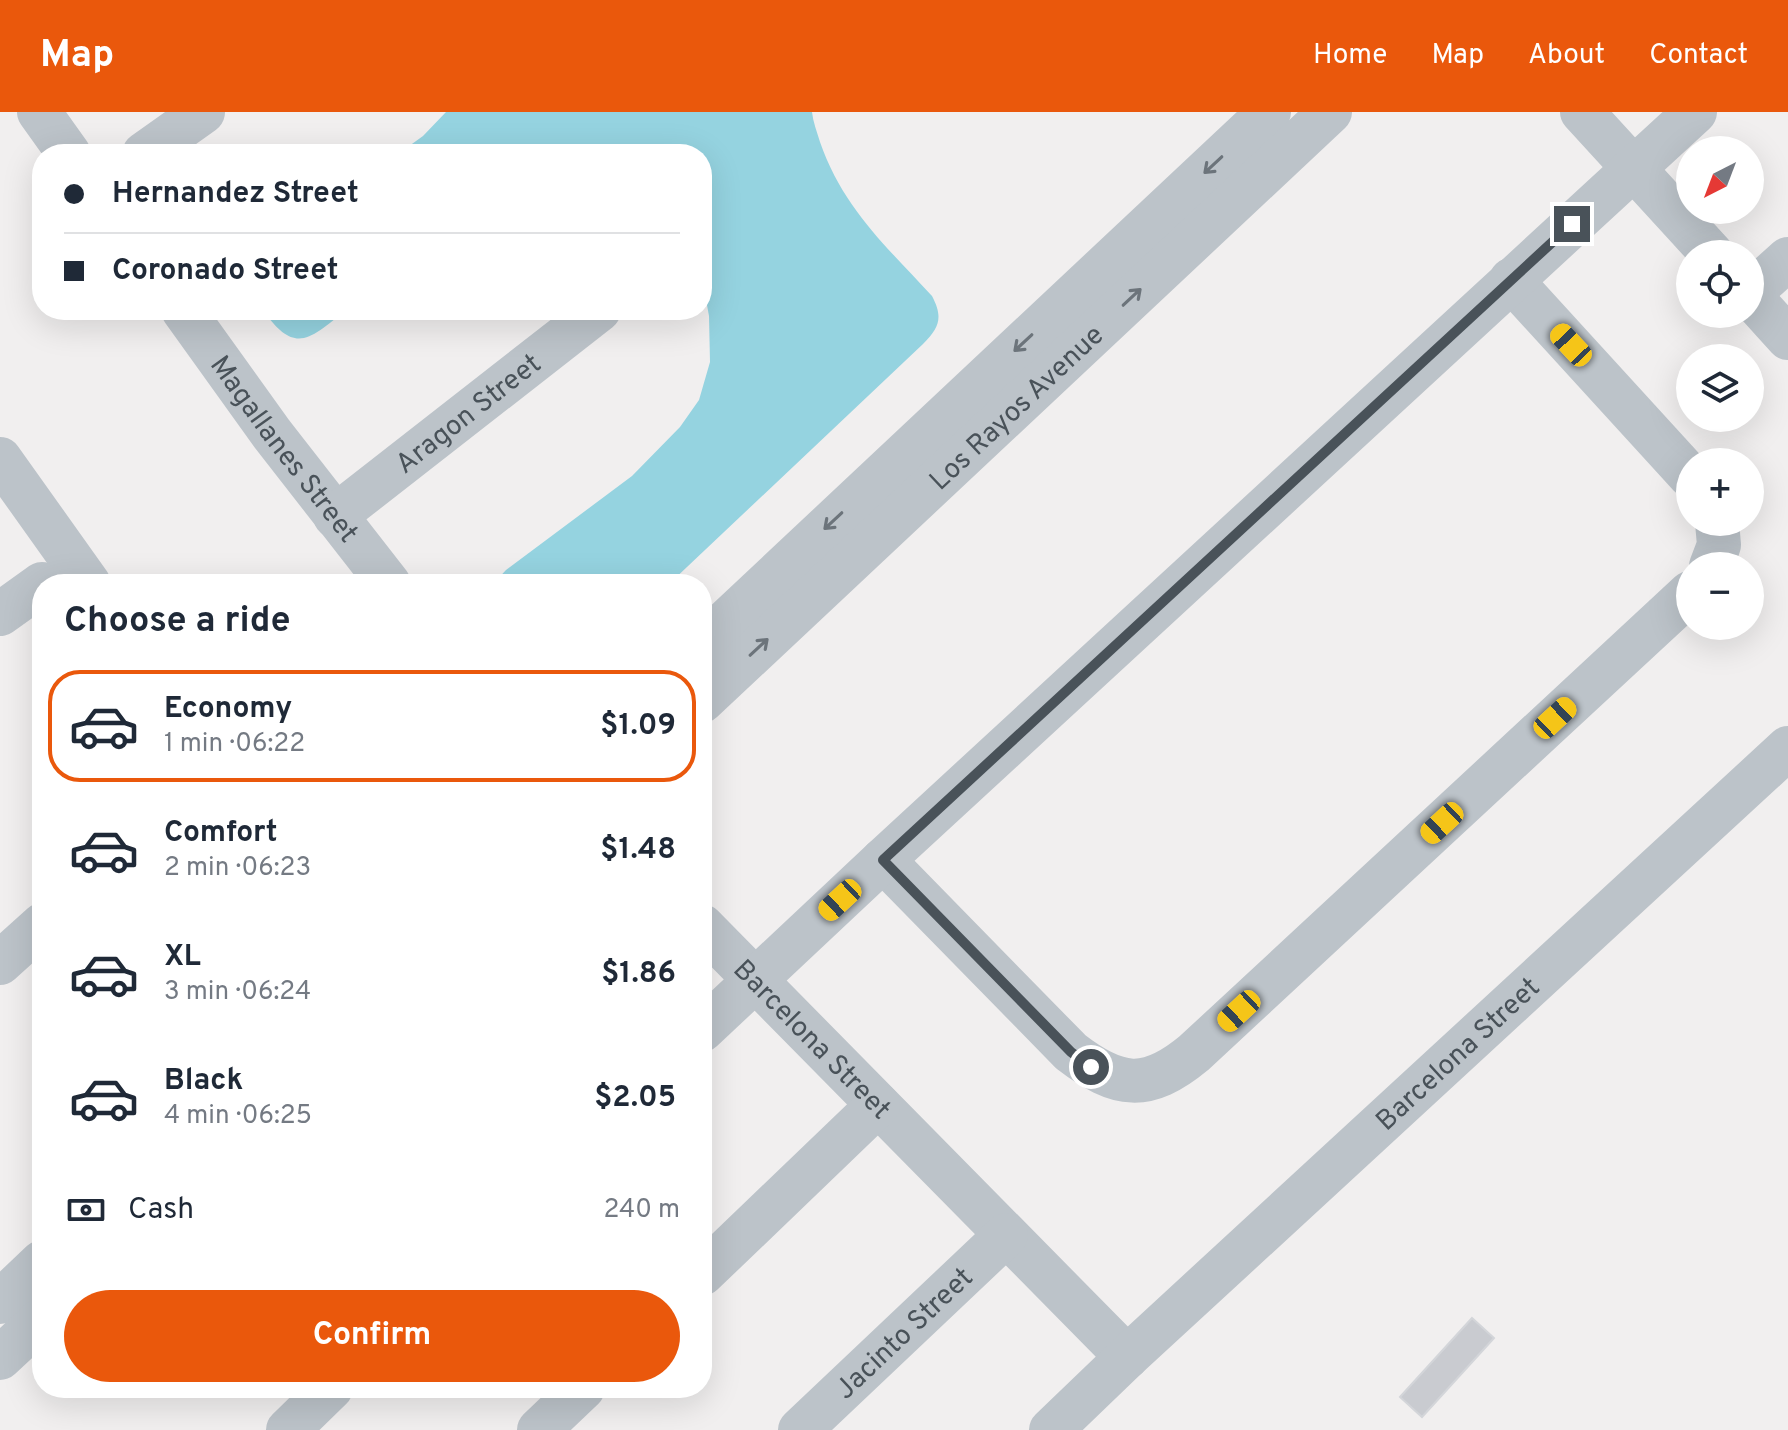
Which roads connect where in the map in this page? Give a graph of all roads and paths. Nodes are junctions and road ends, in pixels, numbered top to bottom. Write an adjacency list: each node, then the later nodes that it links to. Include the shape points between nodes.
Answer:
1 (39, 112): 7 (street)
2 (203, 112): 8 (street)
3 (1269, 112): 26 (street, Los Rayos Avenue, one-way to 26)
4 (1330, 112): 27 (street, Los Rayos Avenue, one-way to 4)
5 (1582, 112): 9 (street)
6 (1695, 112): 9 (street)
7 (62, 144)
8 (158, 144)
9 (1633, 168): 10 (street); 12 (street)
10 (1699, 240)
11 (1788, 259): 13 (street)
12 (1511, 280): 19 (street); 29 (street)
13 (1764, 281)
14 (1764, 310): 17 (street)
15 (190, 320): 20 (street, Magallanes Street)
16 (586, 320): 20 (street, Aragon Street)
17 (1788, 338)
18 (0, 459): 21 (street)
19 (1676, 461)
20 (335, 516): 22 (street, Magallanes Street)
21 (59, 574)
22 (381, 574)
23 (32, 596): 25 (street)
24 (1676, 606): 29 (street, via 1194,1053 1158,1077 1114,1078 1071,1052)
25 (0, 614)
26 (712, 635)
27 (712, 692)
28 (1788, 748): 41 (street, Barcelona Street)
29 (883, 860): 33 (street)
30 (32, 934): 32 (street)
31 (712, 936): 33 (street, Barcelona Street)
32 (0, 963)
33 (754, 979): 34 (street); 35 (street, Barcelona Street)
34 (712, 1020)
35 (878, 1105): 36 (street, Barcelona Street); 37 (street)
36 (1006, 1235): 41 (street, Barcelona Street); 47 (street, Jacinto Street)
37 (712, 1264)
38 (32, 1272): 39 (street)
39 (0, 1302)
40 (32, 1328): 42 (street)
41 (1127, 1357): 48 (street, Barcelona Street)
42 (0, 1358)
43 (321, 1398): 45 (street)
44 (573, 1398): 46 (street)
45 (288, 1430)
46 (539, 1430)
47 (800, 1430)
48 (1051, 1430)

